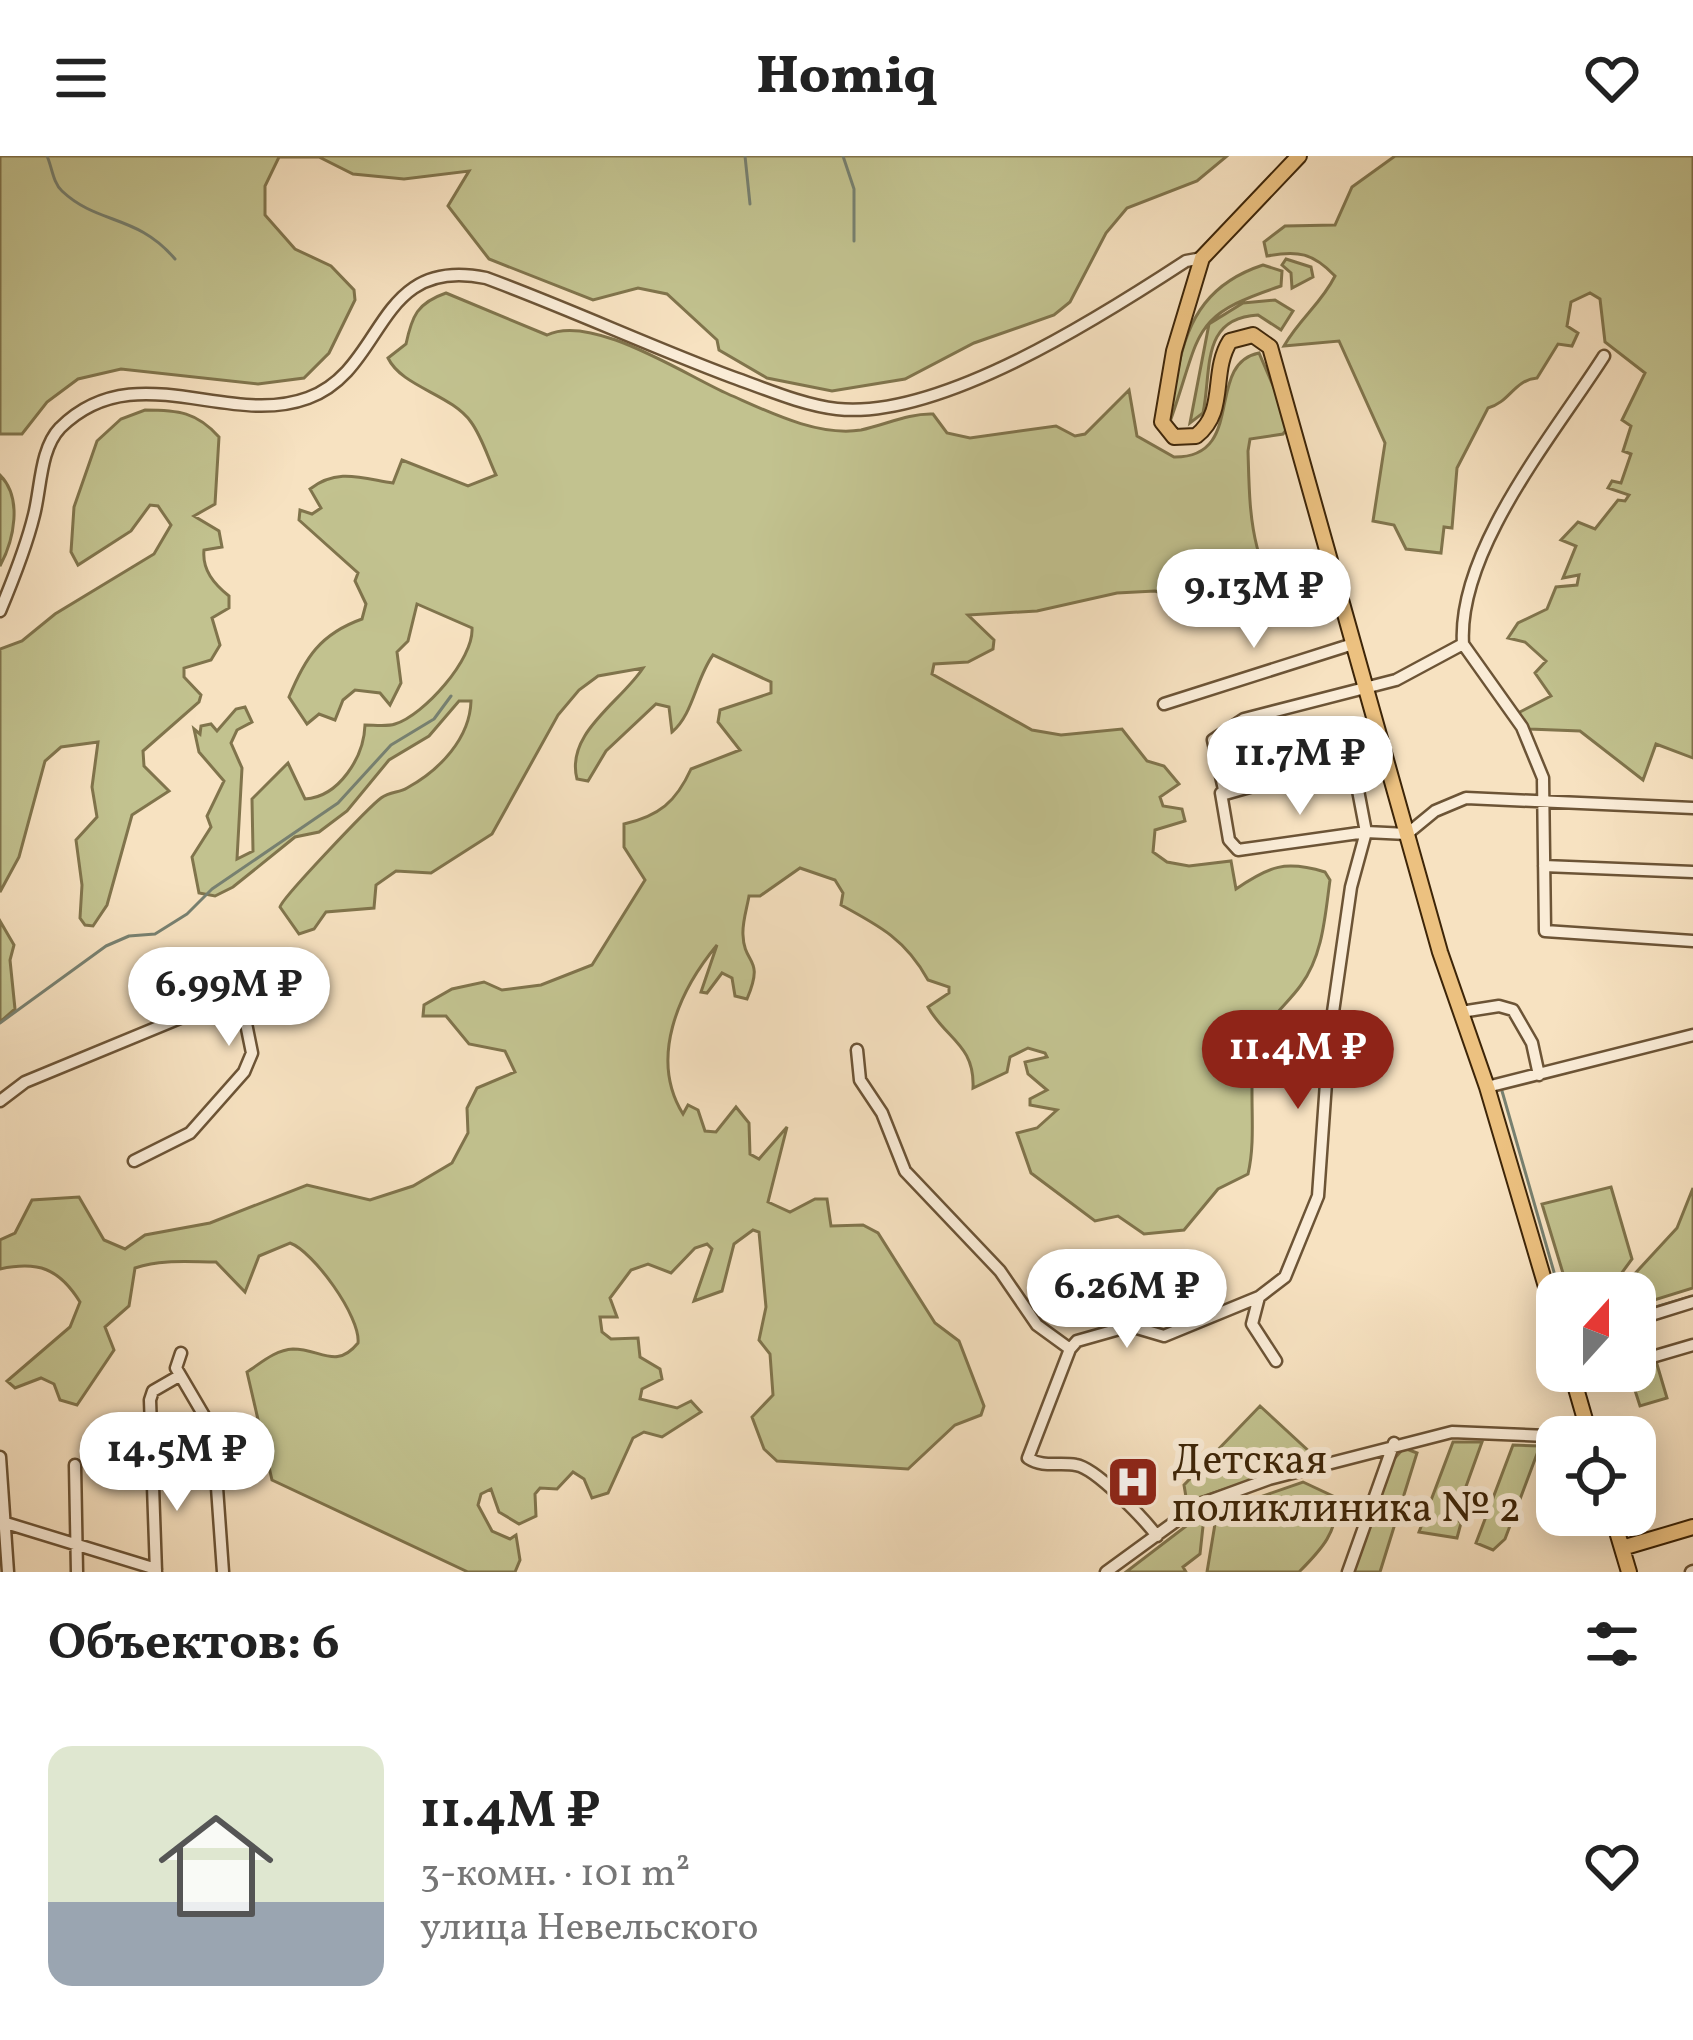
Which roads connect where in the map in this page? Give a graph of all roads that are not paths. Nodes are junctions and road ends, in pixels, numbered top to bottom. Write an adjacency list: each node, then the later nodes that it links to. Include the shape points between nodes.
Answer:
1 (1299, 156): 2 (main road)
2 (1202, 258): 4 (street, via 1035,350 882,409 836,409 782,395 486,278 445,274 412,286 353,360 310,398 279,404 132,392 76,416 50,442); 5 (main road, via 1161,410 1171,435 1196,436 1210,424 1223,352 1241,335 1265,341 1281,373)
3 (1604, 356): 6 (street, via 1495,530 1470,587)
4 (0, 611)
5 (1353, 644): 7 (main road); 8 (street)
6 (1463, 644): 7 (street, via 1421,670); 12 (street, via 1527,737)
7 (1364, 686): 9 (main road); 11 (street, via 1244,719 1215,735)
8 (1164, 704)
9 (1383, 749): 10 (street); 15 (main road)
10 (1352, 759): 11 (street); 14 (street)
11 (1221, 793): 14 (street, via 1238,850)
12 (1546, 801): 13 (street); 15 (street, via 1466,798); 16 (street)
13 (1693, 808)
14 (1366, 832): 15 (street); 29 (street, via 1329,1040 1318,1196 1285,1277)
15 (1407, 834): 21 (main road)
16 (1544, 866): 17 (street); 18 (street, via 1543,926 1550,934)
17 (1693, 872)
18 (1693, 941)
19 (260, 985): 20 (street)
20 (240, 994): 26 (street, via 25,1082); 27 (street, via 252,1053 244,1072 190,1133)
21 (1461, 1012): 24 (street, via 1513,1010); 25 (main road)
22 (1693, 1035): 24 (street)
23 (857, 1050): 33 (street, via 860,1080 905,1171 1000,1271 1036,1325)
24 (1539, 1075): 25 (street)
25 (1487, 1087): 28 (main road)
26 (0, 1101)
27 (134, 1161)
28 (1542, 1272)
29 (1259, 1298): 33 (street, via 1164,1336 1130,1326); 36 (street, via 1252,1324)
30 (1693, 1302): 31 (street)
31 (1656, 1313)
32 (1693, 1346): 35 (street)
33 (1070, 1349): 44 (street, via 1028,1458 1081,1465)
34 (181, 1353): 37 (street)
35 (1656, 1356)
36 (1276, 1361)
37 (179, 1376): 48 (street, via 150,1400); 51 (street, via 213,1431)
38 (1536, 1434): 39 (street, via 1480,1430)
39 (1394, 1443): 44 (street, via 1209,1499); 53 (street)
40 (0, 1457): 42 (street)
41 (75, 1466): 46 (street)
42 (6, 1523): 46 (street); 49 (street)
43 (1693, 1527): 47 (main road)
44 (1157, 1536): 52 (street)
45 (1618, 1536): 47 (main road)
46 (75, 1542): 48 (street); 50 (street)
47 (1622, 1548): 54 (main road)
48 (156, 1571)
49 (8, 1572)
50 (77, 1572)
51 (223, 1572)
52 (1106, 1572)
53 (1348, 1572)
54 (1629, 1572)

